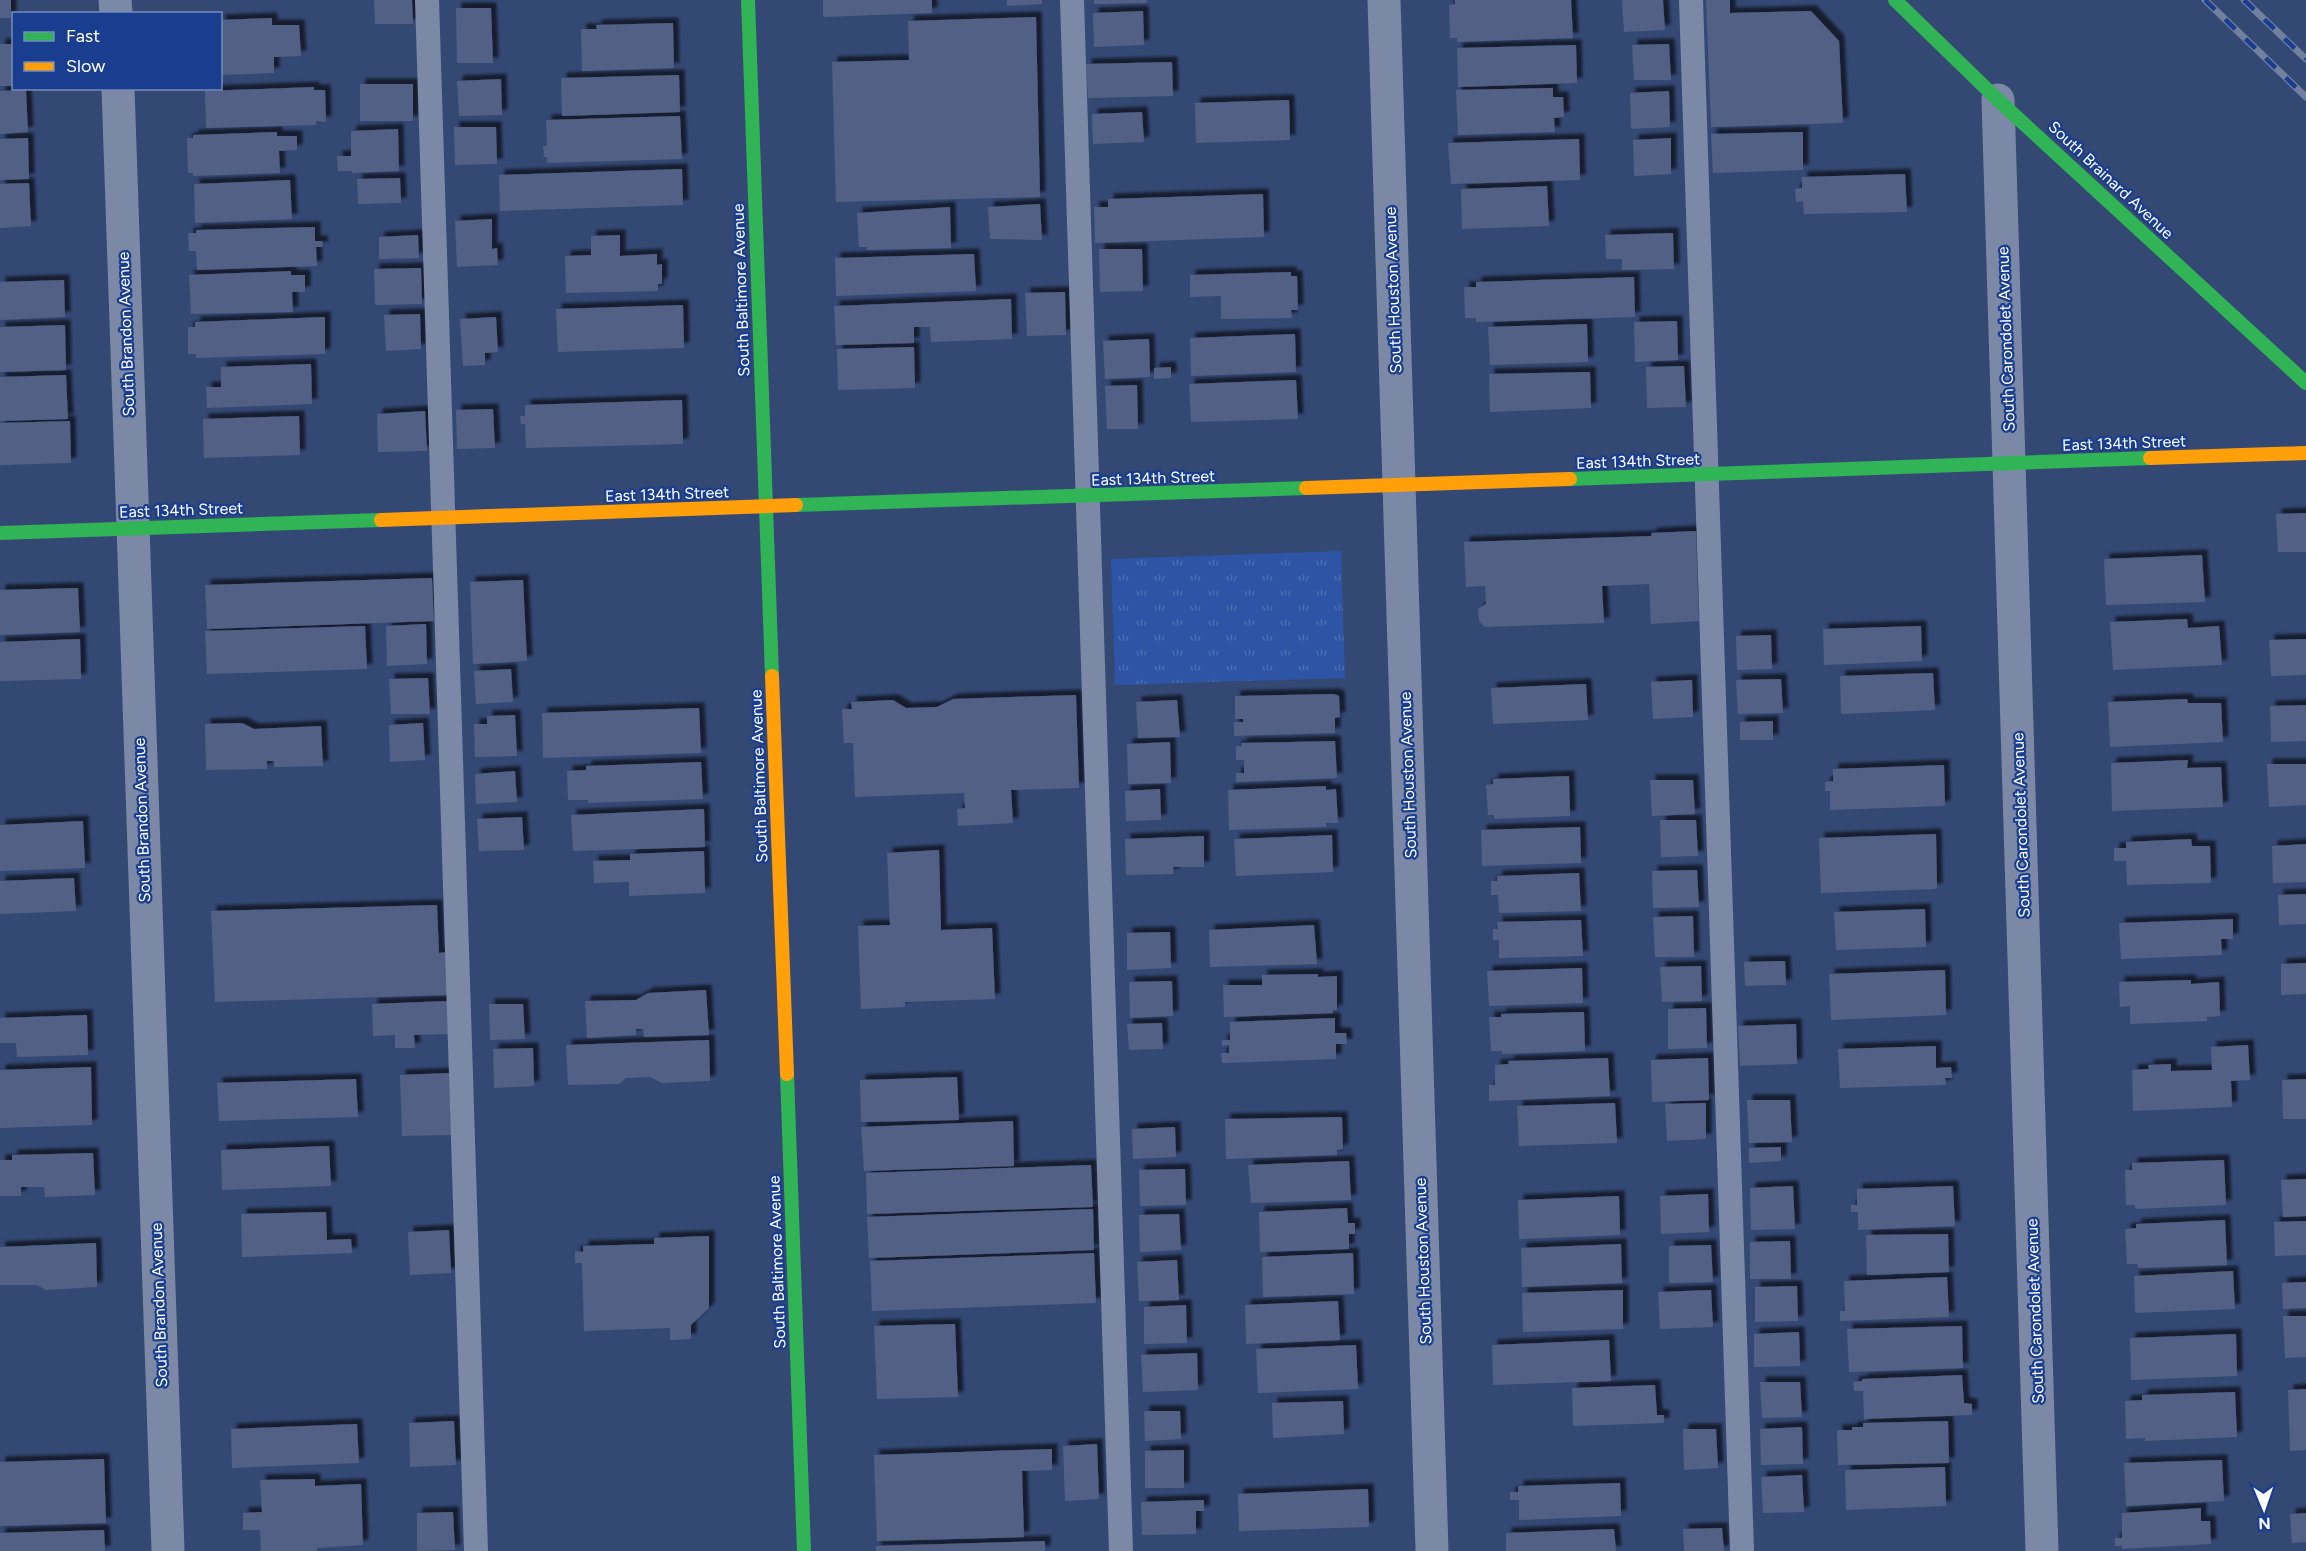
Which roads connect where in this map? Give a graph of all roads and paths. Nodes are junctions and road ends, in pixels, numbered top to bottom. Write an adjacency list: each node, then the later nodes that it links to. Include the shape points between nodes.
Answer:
1 (428, 0): 16 (lane)
2 (748, 0): 15 (street, South Baltimore Avenue)
3 (1072, 0): 14 (lane)
4 (1384, 0): 13 (street, South Houston Avenue)
5 (1691, 0): 12 (lane)
6 (1895, 0): 8 (street, South Brainard Avenue)
7 (118, 90): 17 (street, South Brandon Avenue)
8 (1998, 100): 9 (street, South Brainard Avenue); 11 (street, South Carondolet Avenue)
9 (2306, 383)
10 (2306, 453): 11 (street, East 134th Street)
11 (2010, 463): 12 (street, East 134th Street); 25 (street, South Carondolet Avenue)
12 (1707, 475): 13 (street, East 134th Street); 24 (lane)
13 (1399, 486): 14 (street, East 134th Street); 23 (street, South Houston Avenue)
14 (1088, 496): 15 (street, East 134th Street); 22 (lane)
15 (765, 508): 16 (street, East 134th Street); 21 (street, South Baltimore Avenue)
16 (444, 518): 17 (street, East 134th Street); 20 (lane)
17 (132, 528): 18 (street, East 134th Street); 19 (street, South Brandon Avenue)
18 (0, 533)
19 (168, 1551)
20 (476, 1551)
21 (804, 1551)
22 (1121, 1551)
23 (1432, 1551)
24 (1742, 1551)
25 (2042, 1551)

